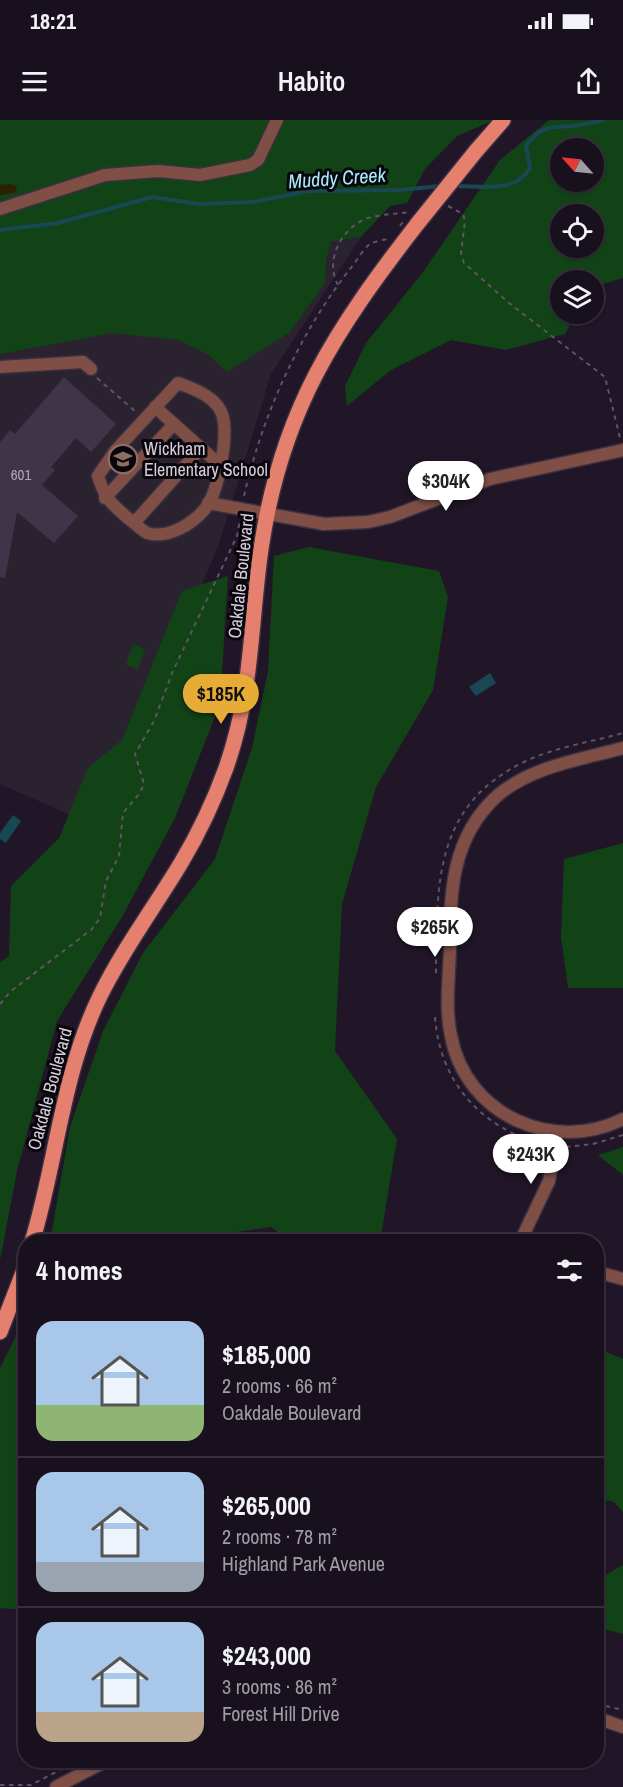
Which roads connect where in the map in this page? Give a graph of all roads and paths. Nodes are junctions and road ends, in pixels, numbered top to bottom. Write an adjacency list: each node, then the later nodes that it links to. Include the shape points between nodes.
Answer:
1 (277, 120): 4 (street, via 258,160 250,165 200,175 158,171 105,175)
2 (503, 120): 5 (main road, Oakdale Boulevard, bridge)
3 (442, 207): 13 (path, via 457,208 463,214 464,263 605,377 620,435)
4 (0, 209)
5 (414, 217): 7 (path, via 368,218 344,235 334,255 332,275); 20 (main road, Oakdale Boulevard, via 326,352 293,422)
6 (390, 238): 7 (path, via 370,244)
7 (338, 285): 19 (path, via 290,367 266,423)
8 (0, 367): 9 (street, via 83,362)
9 (93, 373): 11 (path)
10 (154, 407): 12 (street); 16 (street, via 178,382 205,393 223,416 224,445); 17 (street, via 98,476)
11 (136, 412)
12 (174, 424): 14 (street); 17 (street)
13 (623, 434)
14 (201, 448): 16 (street); 21 (street)
15 (623, 450): 20 (street, via 490,479 368,522 324,524)
16 (219, 465): 18 (street)
17 (105, 498): 21 (street)
18 (208, 502): 19 (street); 21 (street, via 182,527 162,536 145,532)
19 (243, 509): 20 (street); 25 (path, via 237,536 173,671 154,721 135,754 144,784 123,813 120,856 106,881 100,918 92,929)
20 (267, 513): 33 (main road, Oakdale Boulevard, via 252,654 236,737 195,839 123,953 87,1025 66,1092)
21 (134, 523)
22 (623, 733): 24 (path, via 527,761 490,784 463,814 440,869)
23 (623, 748): 28 (street, via 543,770 513,785 472,825 453,874 449,1021 456,1056 465,1075 488,1103 522,1124)
24 (435, 979)
25 (0, 1004)
26 (435, 1009): 30 (path, via 444,1062 467,1101 505,1131)
27 (623, 1119): 28 (street, via 593,1130)
28 (557, 1133): 31 (street)
29 (623, 1135): 31 (path, via 593,1144)
30 (542, 1144): 31 (path); 32 (path)
31 (556, 1148): 34 (street, via 549,1181)
32 (542, 1156)
33 (34, 1234)
34 (524, 1234)
35 (604, 1274): 36 (street)
36 (623, 1279)
37 (18, 1286): 38 (main road)
38 (0, 1332)
39 (604, 1706): 40 (path)
40 (623, 1710)
41 (604, 1720): 42 (street)
42 (623, 1727)
43 (64, 1768): 45 (path, via 31,1785)
44 (93, 1768): 46 (street)
45 (0, 1785)
46 (56, 1787)

